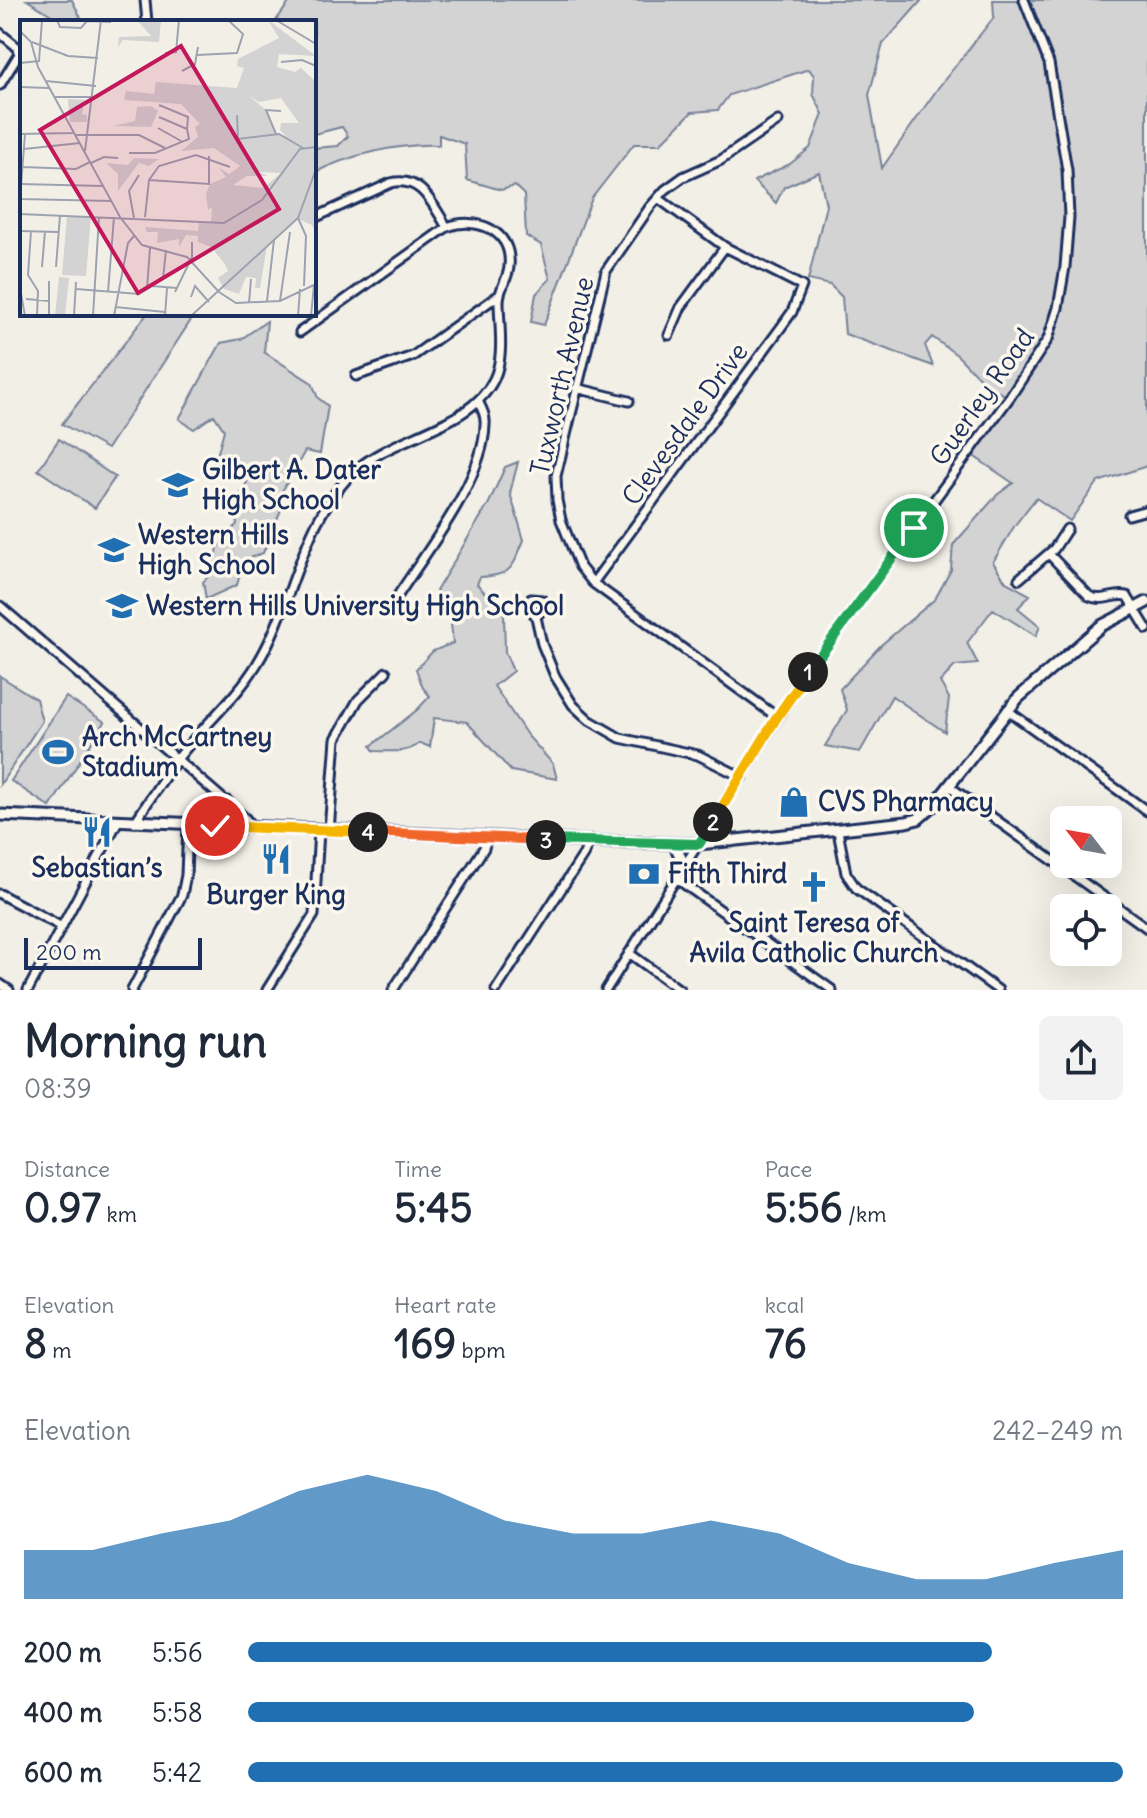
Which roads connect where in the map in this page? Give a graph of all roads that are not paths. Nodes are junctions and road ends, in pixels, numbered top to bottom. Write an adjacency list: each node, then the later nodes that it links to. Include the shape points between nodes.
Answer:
1 (145, 0): 3 (street)
2 (1024, 0): 32 (street, Guerley Road, via 1049,63 1067,170 1065,267 1053,326 1019,385)
3 (147, 20)
4 (0, 33): 5 (street, via 19,54)
5 (0, 85)
6 (778, 121): 7 (street, Tuxworth Avenue)
7 (658, 198): 10 (street); 15 (street, Tuxworth Avenue, via 606,271)
8 (316, 217): 9 (street, via 403,181 423,190)
9 (447, 227): 11 (street, via 478,222 500,237 510,263); 12 (street)
10 (725, 247): 13 (street, via 681,307); 23 (street, Clevesdale Drive, via 802,286 787,319)
11 (499, 295): 14 (street, via 413,356); 16 (street, via 497,372)
12 (300, 332)
13 (669, 335)
14 (356, 376)
15 (576, 388): 17 (street); 23 (street, Tuxworth Avenue, via 559,460 557,500 580,567)
16 (478, 401): 24 (street, via 485,428 471,479); 33 (street, via 379,453 342,483 317,521 259,661)
17 (629, 401)
18 (1147, 510): 19 (street)
19 (1129, 515)
20 (1067, 529): 21 (street)
21 (1049, 554): 22 (street); 27 (street, via 1089,596 1098,600 1124,595)
22 (1019, 579)
23 (593, 583): 32 (street, Tuxworth Avenue)
24 (395, 600)
25 (1147, 602): 27 (main road)
26 (0, 606): 33 (street)
27 (1135, 608): 29 (street); 31 (main road, via 1101,626)
28 (536, 617): 34 (street, via 555,676 589,720 620,738 698,755)
29 (1147, 629)
30 (386, 672): 45 (street, via 358,700 336,739)
31 (1007, 710): 35 (main road); 37 (street)
32 (777, 717): 34 (street, Guerley Road)
33 (178, 759): 36 (street); 41 (street)
34 (742, 777): 40 (street, Guerley Road)
35 (949, 786): 46 (main road, via 918,819); 56 (street)
36 (227, 802): 43 (main road); 44 (street)
37 (1147, 811)
38 (0, 815): 39 (main road)
39 (118, 821): 41 (main road); 55 (street)
40 (714, 821): 49 (main road); 51 (street, Guerley Road)
41 (135, 822): 42 (main road)
42 (188, 825): 43 (main road); 61 (street, via 182,895)
43 (215, 826): 44 (main road)
44 (251, 826): 45 (main road)
45 (324, 830): 47 (main road); 62 (street, via 314,915)
46 (838, 831): 49 (main road); 68 (street, via 851,883)
47 (487, 837): 48 (main road); 63 (street)
48 (589, 841): 50 (main road); 64 (street)
49 (732, 841): 51 (main road)
50 (674, 844): 51 (main road); 52 (main road)
51 (699, 844): 52 (street, Guerley Road)
52 (685, 866): 53 (street, Guerley Road)
53 (677, 879): 57 (street, Guerley Road); 67 (street)
54 (0, 894): 55 (street)
55 (62, 927): 60 (street)
56 (1147, 928)
57 (629, 953): 65 (street, Guerley Road); 66 (street)
58 (0, 984): 59 (street)
59 (9, 990)
60 (28, 990)
61 (132, 990)
62 (267, 990)
63 (393, 990)
64 (496, 990)
65 (606, 990)
66 (680, 990)
67 (832, 990)
68 (998, 990)

